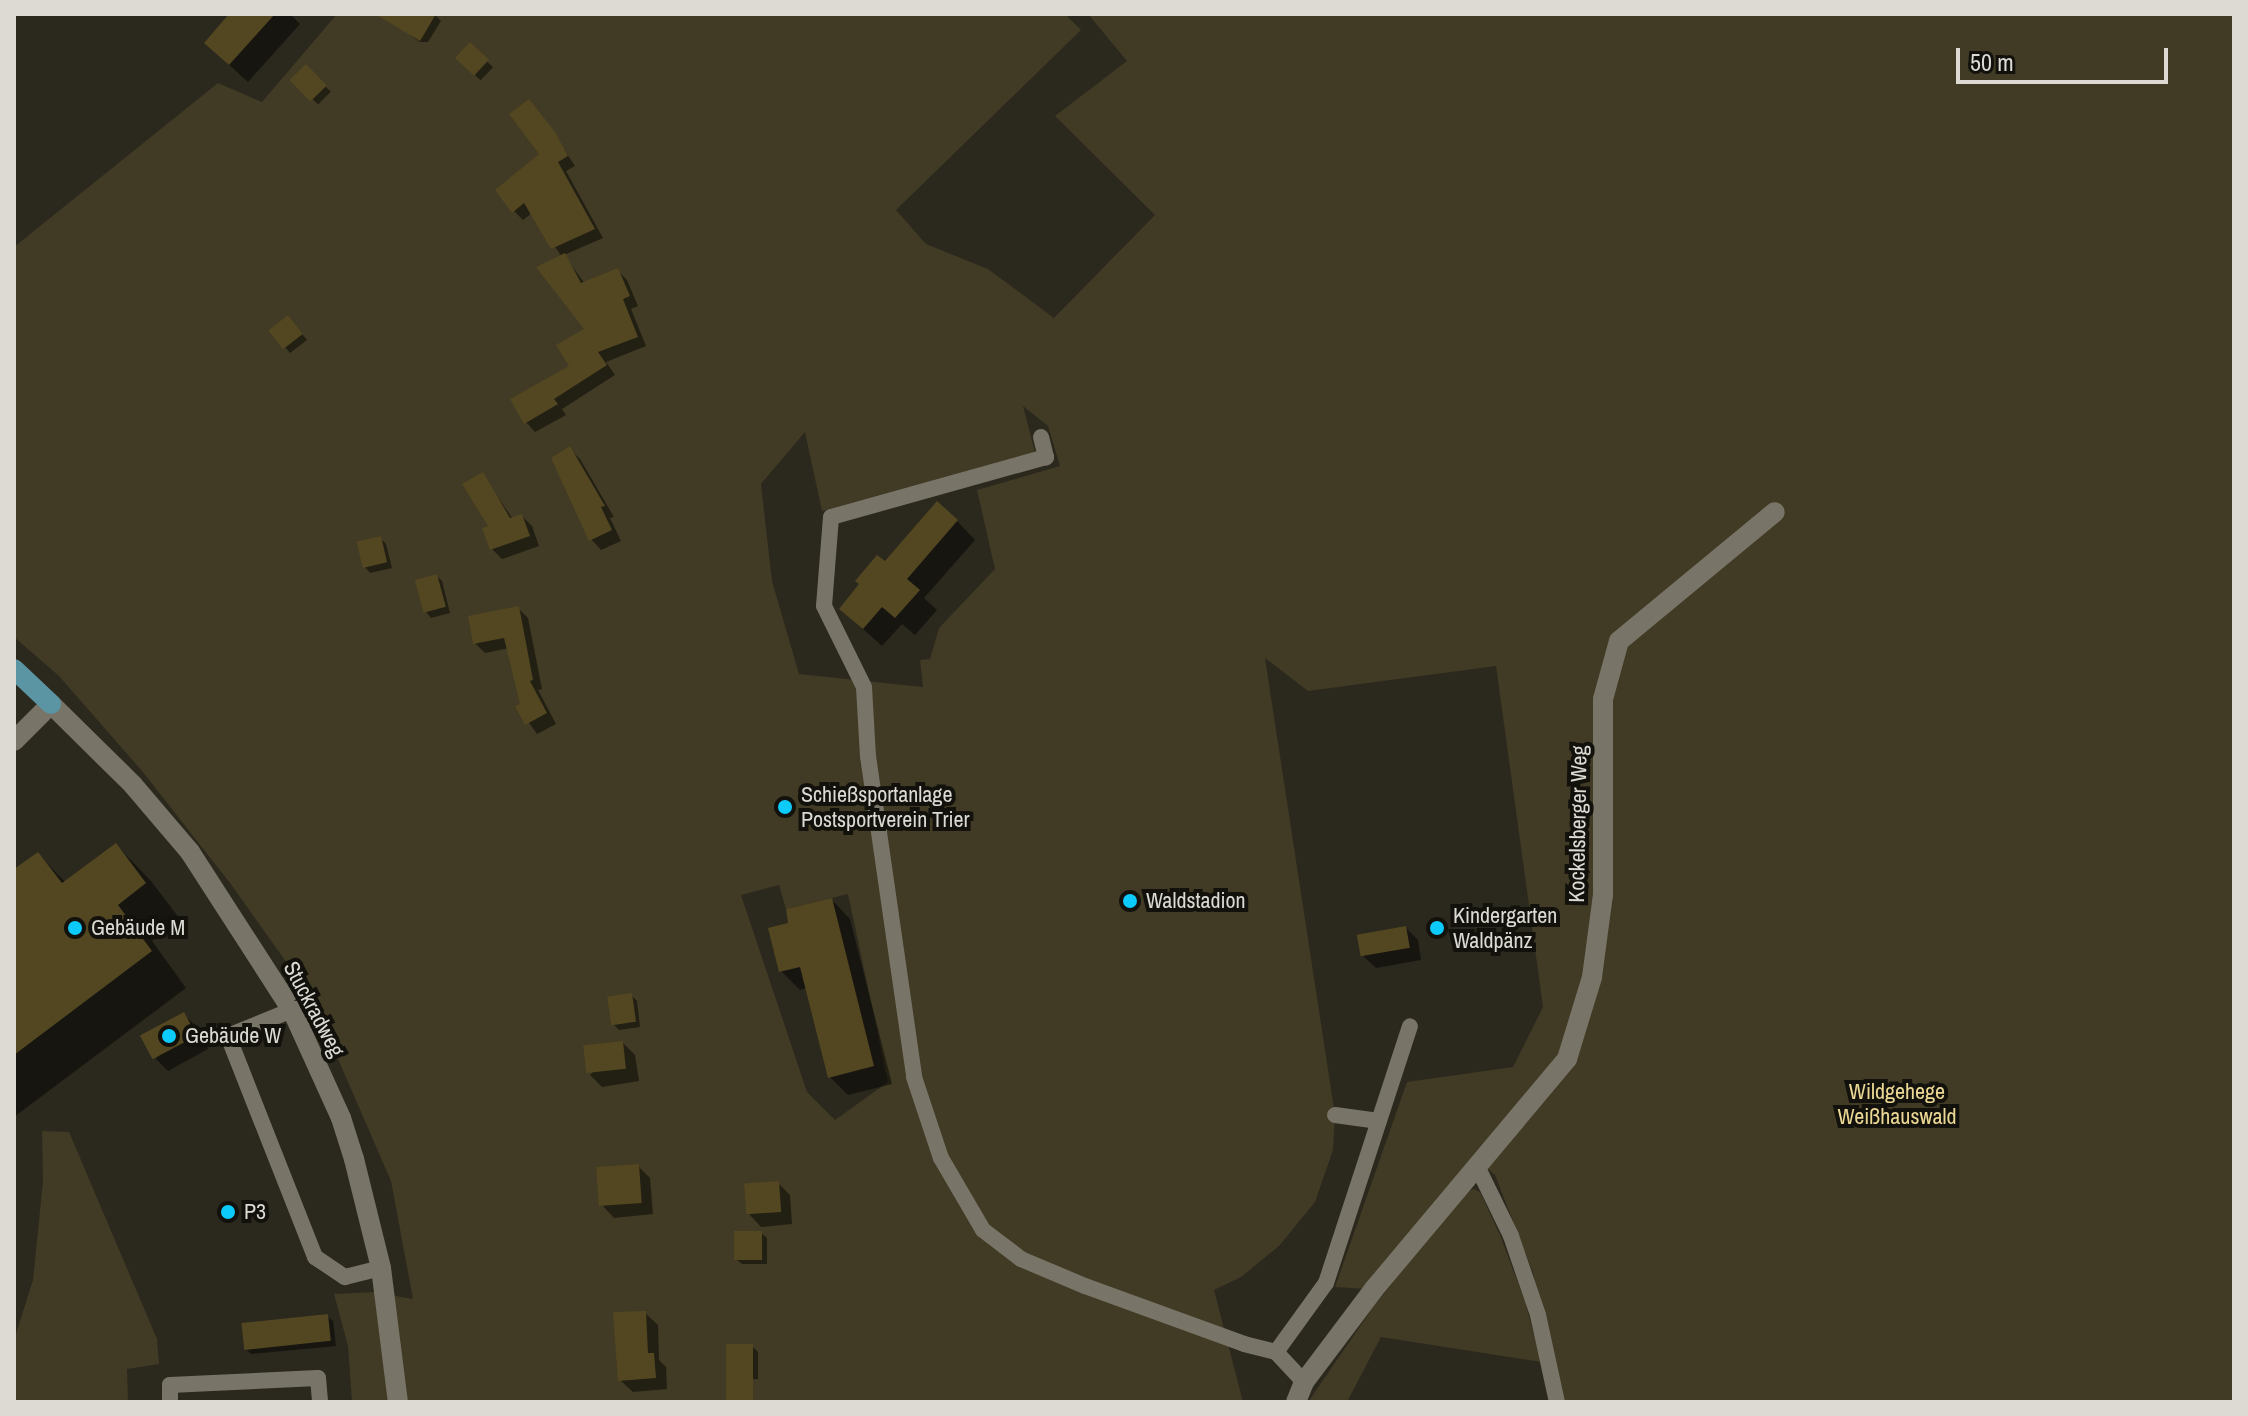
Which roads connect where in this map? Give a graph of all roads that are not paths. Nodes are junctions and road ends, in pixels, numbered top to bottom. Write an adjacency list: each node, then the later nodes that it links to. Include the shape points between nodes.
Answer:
1 (1041, 437): 12 (lane, via 1046,457 831,517 824,606 864,687 868,756 914,1077 941,1158 983,1230 1021,1259)
2 (1775, 512): 10 (street, Kockelsberger Weg, via 1619,641 1603,699 1603,895 1592,977 1567,1059)
3 (14, 669): 4 (main road)
4 (51, 704): 5 (street); 6 (street, Stuckradweg, via 133,785 190,852)
5 (14, 741)
6 (292, 1010): 11 (street, Stuckradweg, via 341,1118); 11 (lane, via 228,1036 315,1257 345,1277)
7 (1410, 1026): 9 (lane)
8 (1335, 1115): 9 (lane)
9 (1379, 1121): 12 (lane, via 1326,1283)
10 (1478, 1168): 13 (street, Kockelsberger Weg, via 1374,1289); 18 (lane, via 1511,1236 1538,1315)
11 (381, 1268): 16 (street, Stuckradweg)
12 (1276, 1352): 13 (lane)
13 (1304, 1382): 17 (street, Kockelsberger Weg)
14 (170, 1402): 15 (lane, via 170,1385 318,1378)
15 (320, 1402)
16 (398, 1402)
17 (1296, 1402)
18 (1557, 1402)

